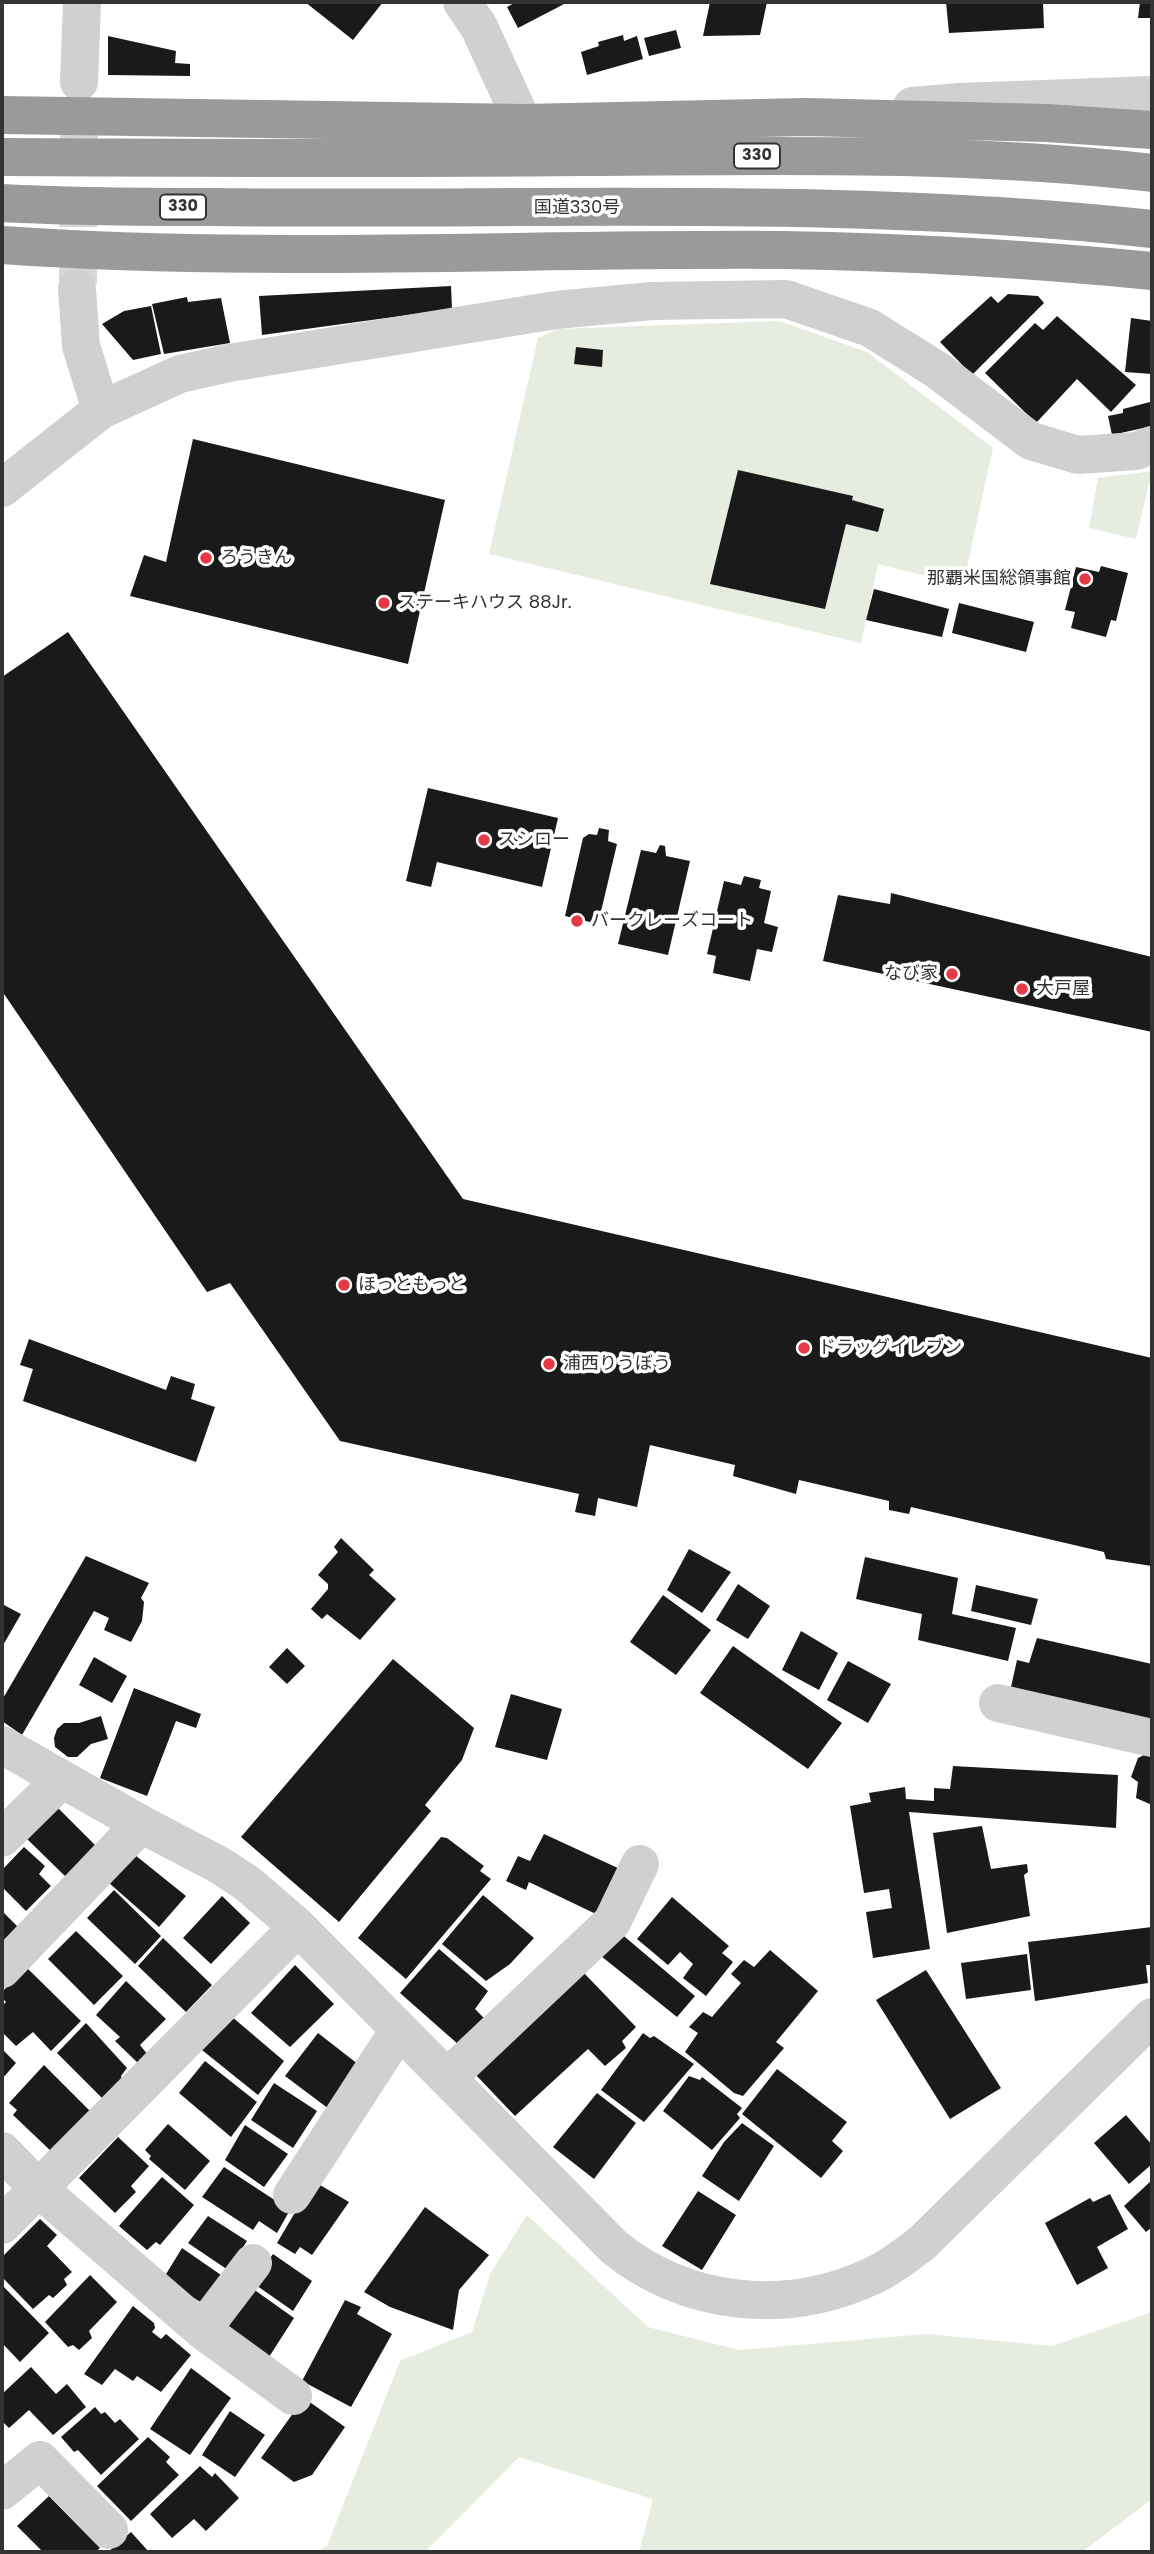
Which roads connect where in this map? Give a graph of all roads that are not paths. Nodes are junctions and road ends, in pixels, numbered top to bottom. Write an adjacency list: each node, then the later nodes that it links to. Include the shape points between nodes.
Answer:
1 (82, 2): 3 (street)
2 (461, 2): 7 (street, via 479,27)
3 (79, 82)
4 (1152, 95): 6 (street, via 958,102)
5 (2, 115): 7 (highway)
6 (806, 117): 7 (highway); 8 (highway)
7 (523, 122)
8 (1152, 130)
9 (2, 157): 10 (highway, 330, via 859,156)
10 (1152, 173)
11 (2, 203): 12 (highway, 国道330号 / 330, via 365,209 776,206 955,213)
12 (1152, 229)
13 (2, 244): 14 (highway, via 222,253 785,250 1052,261)
14 (1152, 271)
15 (78, 289): 16 (street, via 81,346)
16 (102, 410): 17 (street, via 180,374 453,326 652,301 786,299 870,328 937,370 1031,441 1078,455 1136,451); 18 (street)
17 (1152, 445)
18 (2, 488)
19 (998, 1703): 20 (street)
20 (1152, 1738)
21 (2, 1745): 22 (street)
22 (61, 1780): 23 (street); 24 (street)
23 (141, 1824): 26 (street, via 221,1866); 27 (street)
24 (2, 1838)
25 (640, 1864): 30 (street, via 612,1922)
26 (298, 1927): 29 (street); 32 (street)
27 (2, 1969)
28 (1152, 2017): 30 (street, via 913,2250 854,2284 780,2299 736,2299 693,2290 631,2261)
29 (399, 2030): 30 (street); 33 (street)
30 (447, 2078)
31 (2, 2151): 32 (street)
32 (38, 2188): 34 (street); 36 (street)
33 (292, 2195)
34 (2, 2225)
35 (253, 2263): 36 (street)
36 (202, 2330): 37 (street)
37 (293, 2396)
38 (2, 2491): 39 (street, via 40,2460)
39 (108, 2530)

